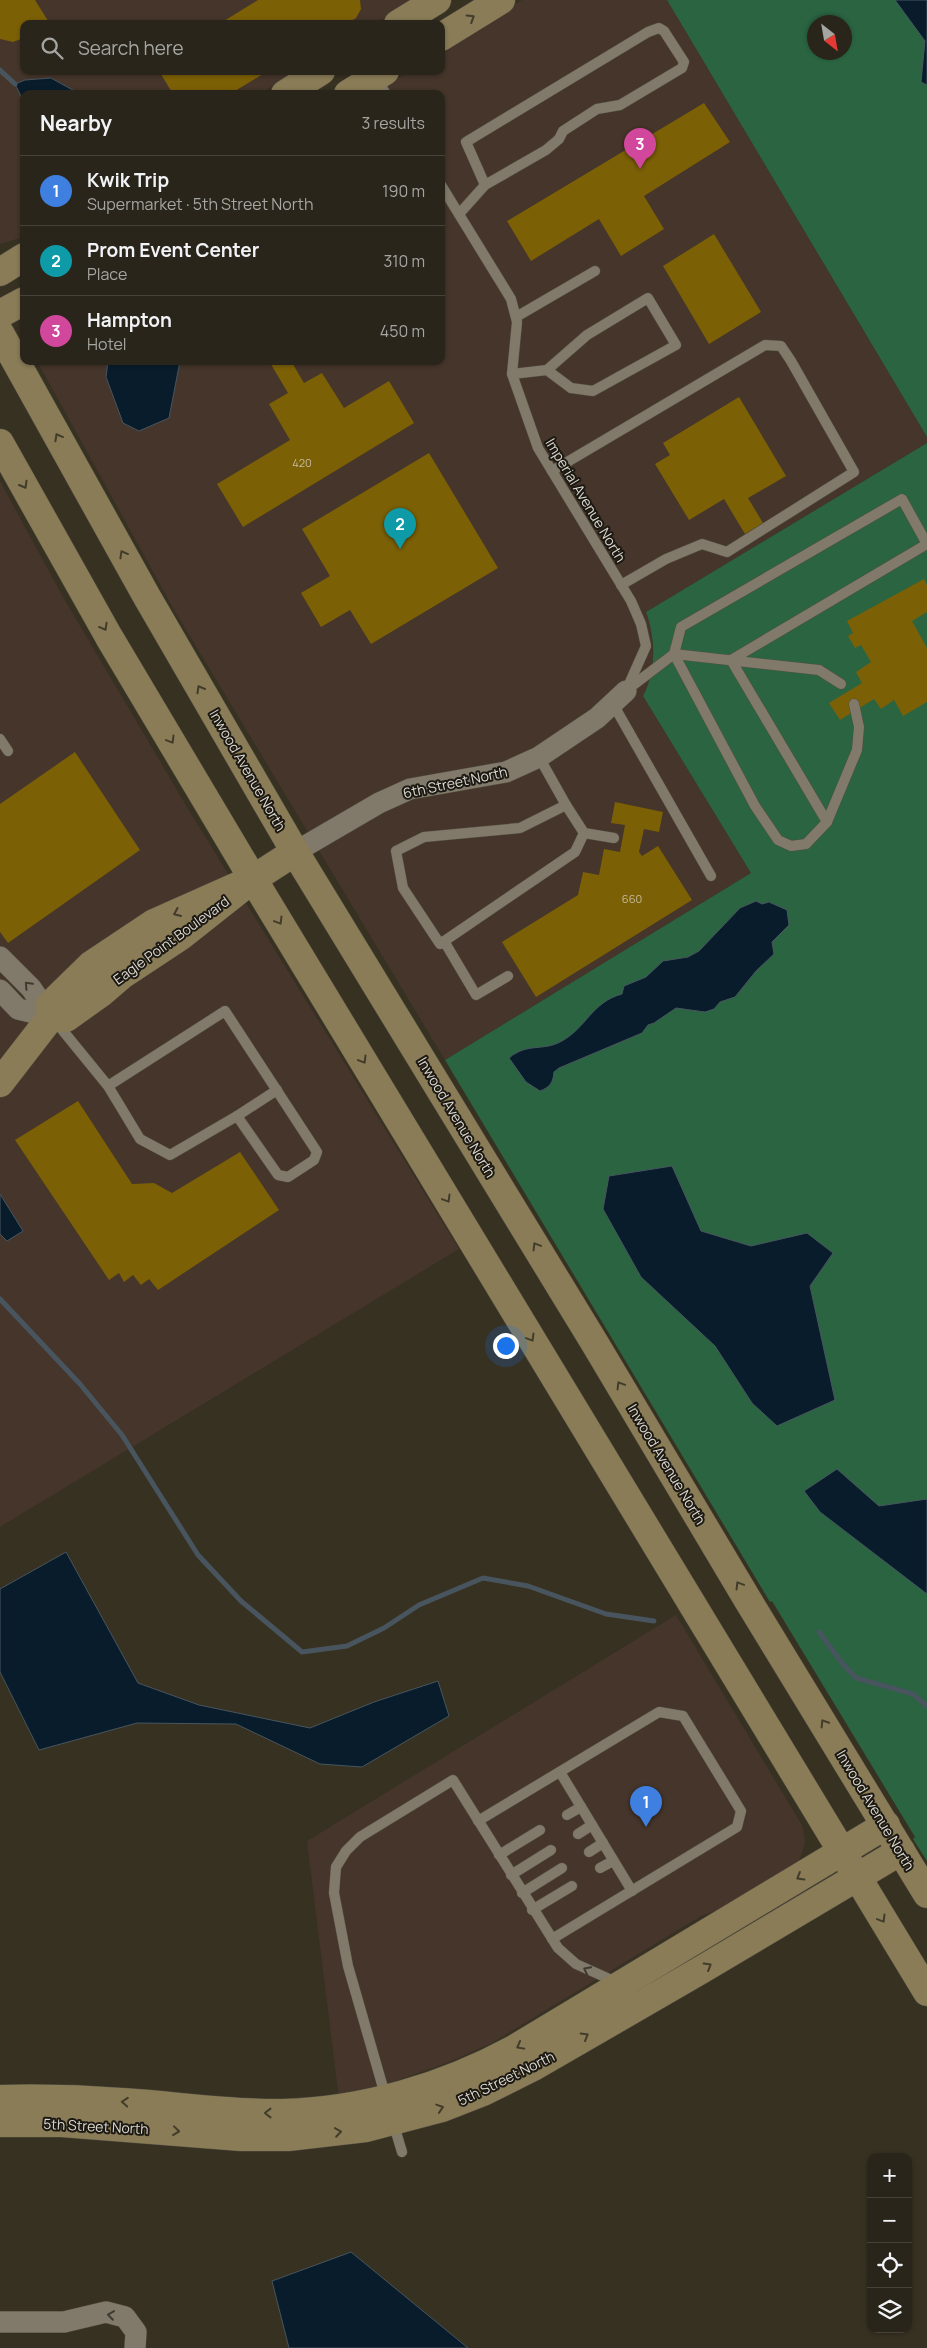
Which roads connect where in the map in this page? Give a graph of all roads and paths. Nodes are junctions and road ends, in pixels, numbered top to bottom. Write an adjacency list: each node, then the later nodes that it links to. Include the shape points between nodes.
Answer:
1 (436, 0): 3 (main road)
2 (501, 0): 4 (main road, one-way to 2)
3 (404, 20)
4 (445, 35)
5 (315, 75): 7 (main road)
6 (380, 78): 8 (main road)
7 (291, 90)
8 (356, 90)
9 (485, 185): 9 (lane, via 466,142 648,32 659,28 664,31 684,62 682,68 620,105 597,109 564,131 546,150); 11 (lane)
10 (445, 191): 11 (lane, Imperial Avenue North)
11 (459, 214): 17 (lane, Imperial Avenue North, via 511,299)
12 (20, 260): 14 (main road)
13 (595, 271): 17 (lane)
14 (0, 272)
15 (20, 303): 16 (main road)
16 (0, 314)
17 (516, 317): 20 (lane, Imperial Avenue North)
18 (0, 333): 36 (main road, Inwood Avenue North, one-way to 18, via 147,597)
19 (547, 370): 19 (lane, via 587,335 648,298 676,345 593,390 571,388); 20 (lane)
20 (512, 374): 22 (lane, Imperial Avenue North, via 538,448)
21 (0, 443): 38 (main road, one-way to 38, via 109,637)
22 (552, 471): 23 (lane, Imperial Avenue North); 23 (lane, via 765,345 781,346 791,361 854,472 727,552 702,544 666,559)
23 (621, 585): 27 (lane, Imperial Avenue North, via 641,624 646,646)
24 (674, 654): 25 (lane); 25 (lane, via 681,627 902,499 927,544); 27 (lane); 33 (lane, via 755,806 778,840 791,846 806,844)
25 (731, 660): 26 (lane, via 819,670); 33 (lane)
26 (841, 684)
27 (619, 697): 31 (street, 6th Street North, via 597,718); 37 (lane)
28 (854, 704): 33 (lane, via 859,727 857,750)
29 (0, 740): 30 (lane)
30 (8, 750)
31 (539, 757): 32 (lane); 36 (street, 6th Street North, via 506,772 410,789 379,803)
32 (566, 805): 34 (lane); 39 (lane, via 520,828 424,837 396,851 403,888 440,944)
33 (827, 822)
34 (584, 832): 35 (lane); 39 (lane, via 575,852)
35 (614, 838)
36 (295, 852): 38 (main road, 6th Street North); 52 (main road, Inwood Avenue North, one-way to 36)
37 (711, 876)
38 (253, 879): 43 (main road, Eagle Point Boulevard, via 181,936 66,1018); 60 (main road, one-way to 60)
39 (444, 941): 41 (lane, via 476,995)
40 (0, 957): 43 (street, one-way to 40, via 31,988)
41 (508, 976)
42 (0, 990): 43 (street, via 18,1009)
43 (51, 1017): 44 (main road); 45 (lane)
44 (0, 1083)
45 (108, 1086): 46 (lane, via 225,1011); 47 (lane, via 140,1139 170,1155)
46 (277, 1090): 47 (lane); 47 (lane, via 317,1152 308,1164 288,1177 278,1174)
47 (237, 1116)
48 (560, 1772): 49 (lane); 51 (lane); 68 (lane, via 659,1712 683,1716 741,1811 737,1827)
49 (581, 1807): 50 (lane); 53 (lane)
50 (567, 1815)
51 (478, 1821): 61 (lane); 76 (lane, via 453,1780 360,1837 346,1850 336,1867 334,1892 348,1966)
52 (886, 1825): 58 (main road, Inwood Avenue North); 60 (main road, 5th Street North)
53 (592, 1826): 55 (lane); 56 (lane)
54 (540, 1830): 61 (lane)
55 (578, 1834)
56 (603, 1843): 59 (lane); 62 (lane)
57 (552, 1850): 65 (lane)
58 (901, 1851): 66 (main road, 5th Street North); 70 (main road, Inwood Avenue North)
59 (589, 1852)
60 (841, 1852): 66 (main road); 73 (main road, 5th Street North, one-way to 73)
61 (499, 1855): 65 (lane)
62 (613, 1861): 64 (lane); 68 (lane)
63 (562, 1868): 69 (lane)
64 (600, 1868)
65 (511, 1875): 69 (lane)
66 (857, 1877): 74 (main road, one-way to 74); 76 (main road, 5th Street North, one-way to 66, via 460,2101 508,2080 680,1983)
67 (572, 1886): 71 (lane)
68 (632, 1891): 72 (lane)
69 (522, 1893): 71 (lane)
70 (927, 1894)
71 (532, 1910): 72 (lane)
72 (555, 1944): 73 (lane, one-way to 72, via 576,1964)
73 (622, 1985): 76 (main road, 5th Street North, one-way to 76, via 498,2058)
74 (927, 1992)
75 (0, 2099): 76 (main road, 5th Street North, one-way to 75, via 257,2113 112,2101)
76 (390, 2110): 77 (main road, 5th Street North, one-way to 76, via 62,2122 265,2137 336,2132); 78 (lane)
77 (0, 2123)
78 (402, 2152)
79 (0, 2322): 80 (street, one-way to 79, via 136,2332 125,2317 106,2312 64,2322)
80 (135, 2348)

